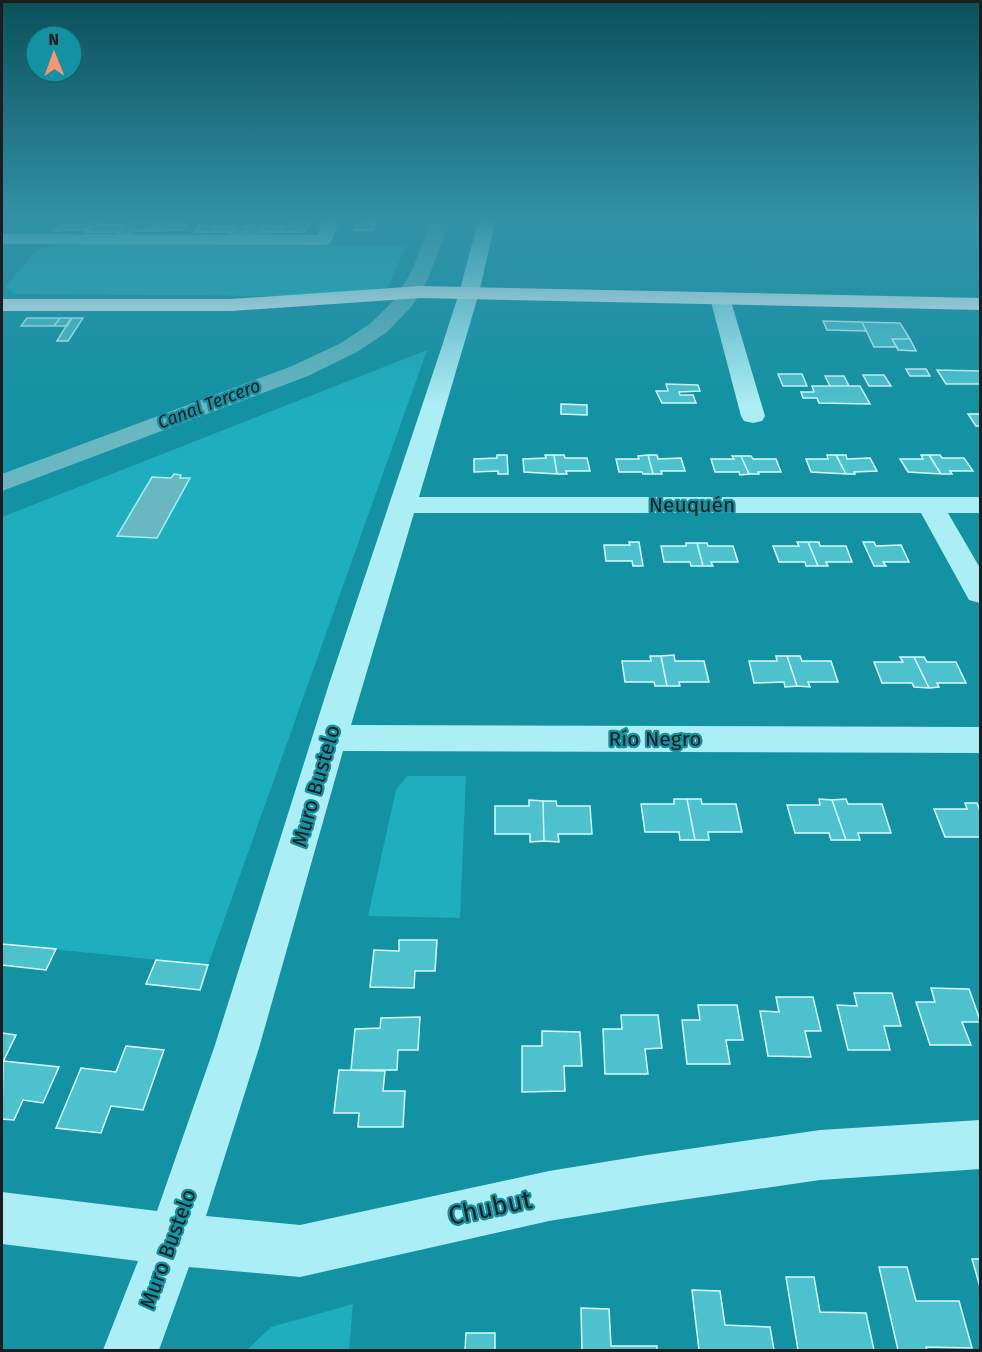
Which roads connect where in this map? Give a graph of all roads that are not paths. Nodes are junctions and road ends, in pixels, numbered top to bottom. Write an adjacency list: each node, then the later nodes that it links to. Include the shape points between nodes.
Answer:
1 (472, 281): 2 (street, Muro Bustelo)
2 (469, 293): 3 (main road); 4 (main road, via 410,292 231,305); 7 (street, Muro Bustelo)
3 (720, 298): 5 (main road); 6 (street)
4 (2, 304)
5 (981, 304)
6 (753, 416)
7 (403, 505): 8 (street, Neuquén); 11 (street, Muro Bustelo)
8 (930, 505): 9 (street, Neuquén); 10 (street)
9 (981, 505)
10 (981, 593)
11 (330, 738): 12 (street, Río Negro); 15 (street, Muro Bustelo, via 262,970)
12 (981, 740)
13 (981, 1145): 15 (street, Chubut, via 820,1155 646,1180 506,1205 300,1251)
14 (2, 1218): 15 (street, Chubut)
15 (174, 1239): 16 (street, Muro Bustelo)
16 (131, 1350)

